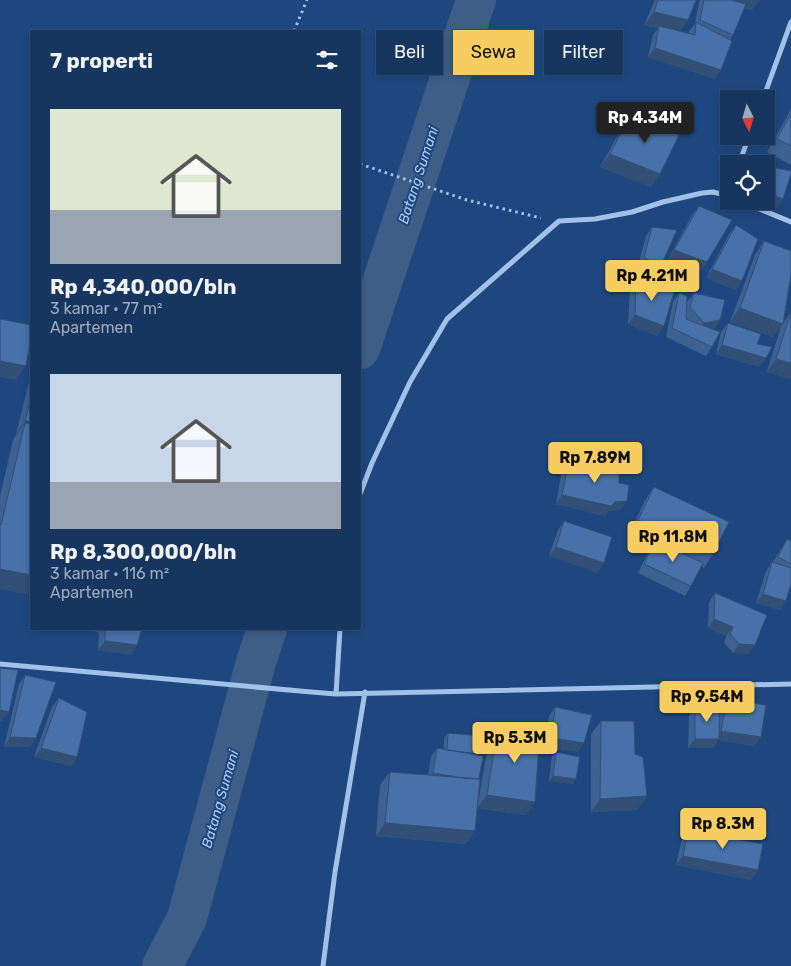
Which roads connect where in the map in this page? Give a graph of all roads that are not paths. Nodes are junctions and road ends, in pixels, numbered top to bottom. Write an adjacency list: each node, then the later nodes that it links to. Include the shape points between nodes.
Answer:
1 (791, 22): 2 (street)
2 (766, 90)
3 (720, 193): 6 (street, via 702,193 595,219 559,221 447,319 410,382)
4 (762, 210): 5 (street)
5 (791, 222)
6 (361, 491)
7 (340, 630): 11 (street)
8 (0, 664): 11 (street)
9 (791, 684): 10 (street)
10 (365, 692): 11 (street); 12 (street)
11 (336, 694)
12 (323, 966)

